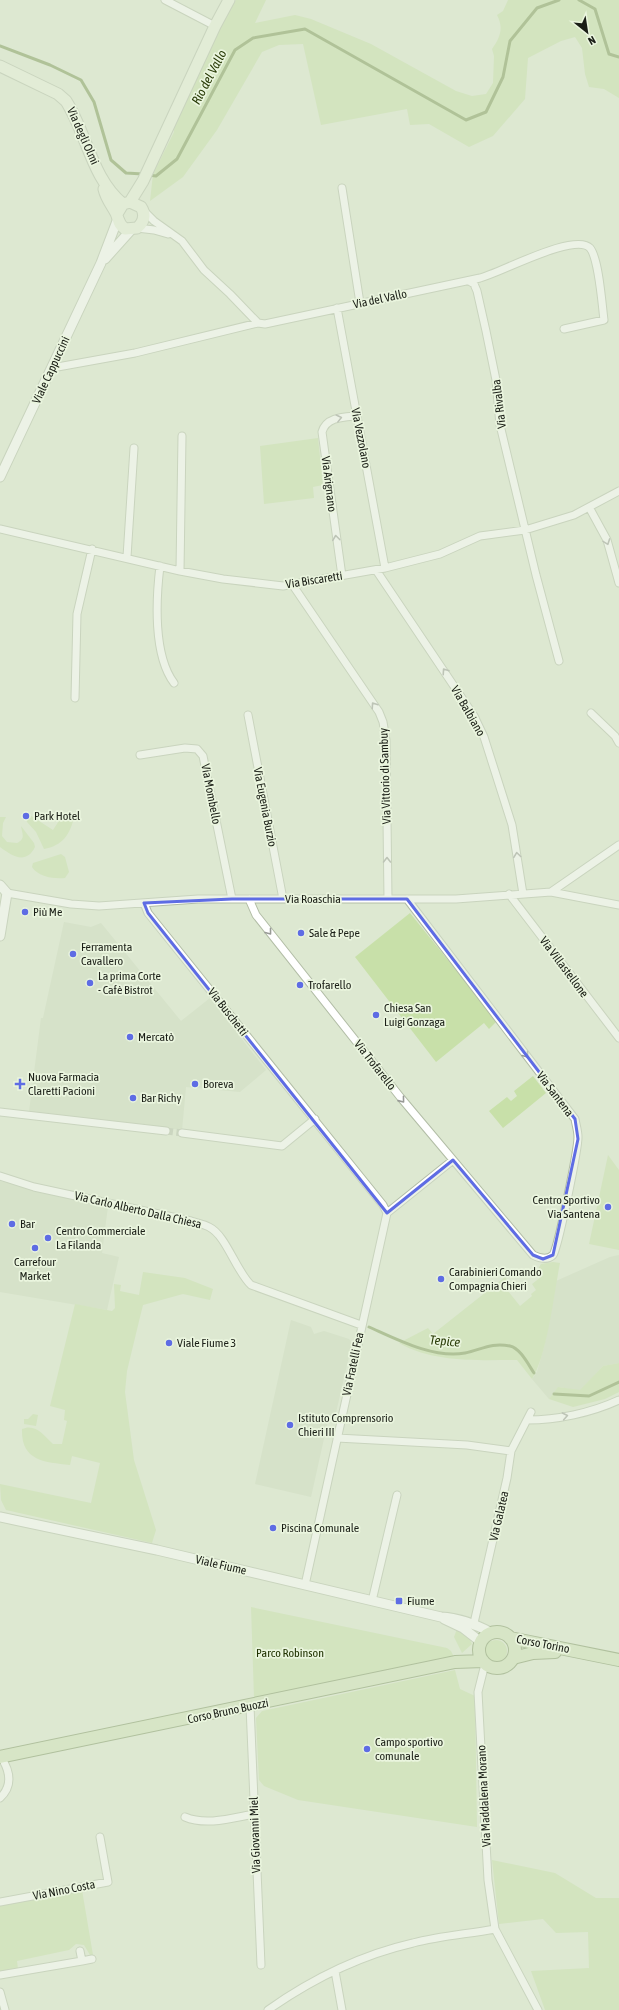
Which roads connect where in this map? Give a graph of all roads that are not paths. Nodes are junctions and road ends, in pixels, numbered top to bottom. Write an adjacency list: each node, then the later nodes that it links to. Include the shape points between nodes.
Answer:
1 (165, 0): 3 (street)
2 (230, 0): 3 (main road)
3 (215, 26): 7 (main road)
4 (0, 66): 5 (main road, Via degli Olmi, via 58,94 66,101)
5 (100, 175): 8 (main road, Via degli Olmi, via 112,195); 10 (main road, Via degli Olmi, via 106,199)
6 (342, 188): 15 (street)
7 (139, 192): 8 (main road); 9 (main road)
8 (127, 203): 9 (main road); 10 (main road, via 119,208)
9 (142, 208): 11 (main road, via 142,223); 12 (street)
10 (117, 217): 11 (main road, via 120,226); 13 (street, Viale Cappuccini)
11 (134, 229): 12 (street, via 154,230); 13 (street, Viale Cappuccini)
12 (174, 236): 17 (street, via 182,241 204,270)
13 (101, 263): 19 (street, Viale Cappuccini)
14 (469, 281): 15 (street, Via del Vallo); 18 (street, Via del Vallo, via 493,275 544,252 580,243 589,248 595,259 604,320); 27 (street, Via Rivalba, via 474,284 477,291 491,351 500,425)
15 (360, 303): 16 (street, Via del Vallo)
16 (337, 308): 17 (street, Via del Vallo, via 265,324); 20 (street, Via Vezzolano)
17 (258, 323): 19 (street, Via del Vallo, via 135,353)
18 (564, 329)
19 (52, 368): 23 (street, Viale Cappuccini)
20 (356, 416): 31 (street, Via Vezzolano); 34 (street, Via Arignano, one-way to 20, via 322,432 330,421)
21 (182, 436): 33 (street)
22 (134, 448): 29 (street)
23 (0, 477)
24 (619, 491): 25 (street, Via Biscaretti)
25 (589, 507): 27 (street, Via Biscaretti, via 574,515); 35 (street, one-way to 35, via 607,540)
26 (0, 529): 28 (street, Via Biscaretti)
27 (525, 530): 31 (street, Via Biscaretti, via 480,536 440,554); 37 (street, Via Rivalba)
28 (92, 550): 29 (street, Via Biscaretti); 39 (street, via 77,614)
29 (128, 558): 30 (street, Via Biscaretti)
30 (160, 566): 33 (street, Via Biscaretti); 38 (street, via 160,645 167,674)
31 (385, 568): 32 (street, Via Biscaretti)
32 (376, 570): 34 (street, Via Biscaretti); 49 (street, Via Balbiano, one-way to 32, via 514,831 484,737 474,716)
33 (180, 571): 36 (street, Via Biscaretti, via 271,586)
34 (342, 576): 36 (street, Via Biscaretti)
35 (619, 583)
36 (292, 584): 52 (street, Via Vittorio di Sambuy, one-way to 36, via 386,740 383,722 377,709)
37 (560, 661)
38 (174, 683)
39 (75, 698)
40 (591, 713): 42 (street)
41 (248, 716): 54 (street, Via Eugenia Burzio)
42 (619, 743)
43 (140, 755): 50 (street, Via Mombello, via 185,748 197,749 204,756)
44 (619, 845): 46 (street)
45 (0, 885): 47 (street)
46 (551, 892): 49 (street, Via Roaschia); 56 (street, Via Roaschia)
47 (7, 893): 55 (street, Via Roaschia, via 82,905); 57 (street)
48 (508, 894): 49 (street, Via Roaschia); 53 (street, Via Roaschia, via 456,899); 58 (street, Via Villastellone)
49 (523, 894)
50 (232, 899): 51 (street, Via Roaschia); 55 (street, Via Roaschia)
51 (249, 899): 54 (street, Via Roaschia); 63 (street, Via Trofarello, one-way to 63, via 256,915)
52 (388, 899): 53 (street, Via Roaschia); 54 (street, Via Roaschia)
53 (407, 899): 63 (street, Via Santena, one-way to 63, via 575,1119 578,1139 553,1255 543,1259 533,1254)
54 (283, 900)
55 (144, 903): 60 (street, Via Buschetti, via 148,913)
56 (619, 905)
57 (0, 936)
58 (619, 1038)
59 (0, 1112): 61 (street)
60 (315, 1119): 62 (street, via 282,1146); 65 (street, Via Buschetti)
61 (166, 1131)
62 (182, 1133)
63 (453, 1160): 65 (street)
64 (0, 1176): 66 (street, Via Carlo Alberto Dalla Chiesa, via 34,1187 210,1227 219,1236 244,1279 251,1285)
65 (387, 1213): 66 (street, Via Fratelli Fea)
66 (361, 1326): 70 (street, Via Fratelli Fea)
67 (619, 1400): 69 (street, one-way to 67, via 541,1420 599,1409)
68 (531, 1412): 69 (street, Via Galatea)
69 (526, 1420): 71 (street, Via Galatea)
70 (337, 1438): 71 (street, via 467,1445); 74 (street, Via Fratelli Fea)
71 (512, 1451): 77 (street, Via Galatea)
72 (396, 1495): 75 (street)
73 (0, 1517): 74 (street, Viale Fiume)
74 (305, 1585): 75 (street, Viale Fiume)
75 (372, 1601): 76 (street, Viale Fiume)
76 (441, 1617): 77 (street, Viale Fiume); 80 (street, Viale Fiume, via 463,1628)
77 (474, 1623): 78 (street, Viale Fiume)
78 (492, 1633): 79 (main road, via 503,1633); 80 (main road)
79 (510, 1638): 81 (main road, Corso Torino); 82 (main road, via 514,1644)
80 (480, 1643): 84 (main road, Corso Bruno Buozzi); 85 (main road, via 479,1651)
81 (576, 1650): 82 (main road, Corso Torino, via 533,1653); 83 (main road, Corso Torino)
82 (513, 1658): 85 (main road, via 507,1665 496,1668)
83 (619, 1660)
84 (455, 1662): 85 (main road, Corso Bruno Buozzi); 86 (main road, Corso Bruno Buozzi)
85 (484, 1662): 93 (street, Via Maddalena Morano, via 478,1692 488,1880)
86 (250, 1706): 87 (main road, Corso Bruno Buozzi); 89 (street, Via Giovanni Miel)
87 (0, 1757): 88 (street, via 8,1768 9,1784)
88 (0, 1798)
89 (254, 1814): 90 (street, via 207,1822); 97 (street, Via Giovanni Miel)
90 (185, 1817)
91 (100, 1837): 92 (street, Via Nino Costa, via 108,1882)
92 (0, 1902)
93 (495, 1929): 98 (street, via 415,1942 385,1950); 104 (street, Via Maddalena Morano)
94 (80, 1951): 96 (street)
95 (92, 1959): 96 (street)
96 (82, 1961): 99 (street)
97 (260, 1965)
98 (334, 1971): 102 (street); 103 (street)
99 (0, 1975)
100 (0, 1992): 101 (street)
101 (5, 2010)
102 (268, 2010)
103 (342, 2010)
104 (538, 2010)

